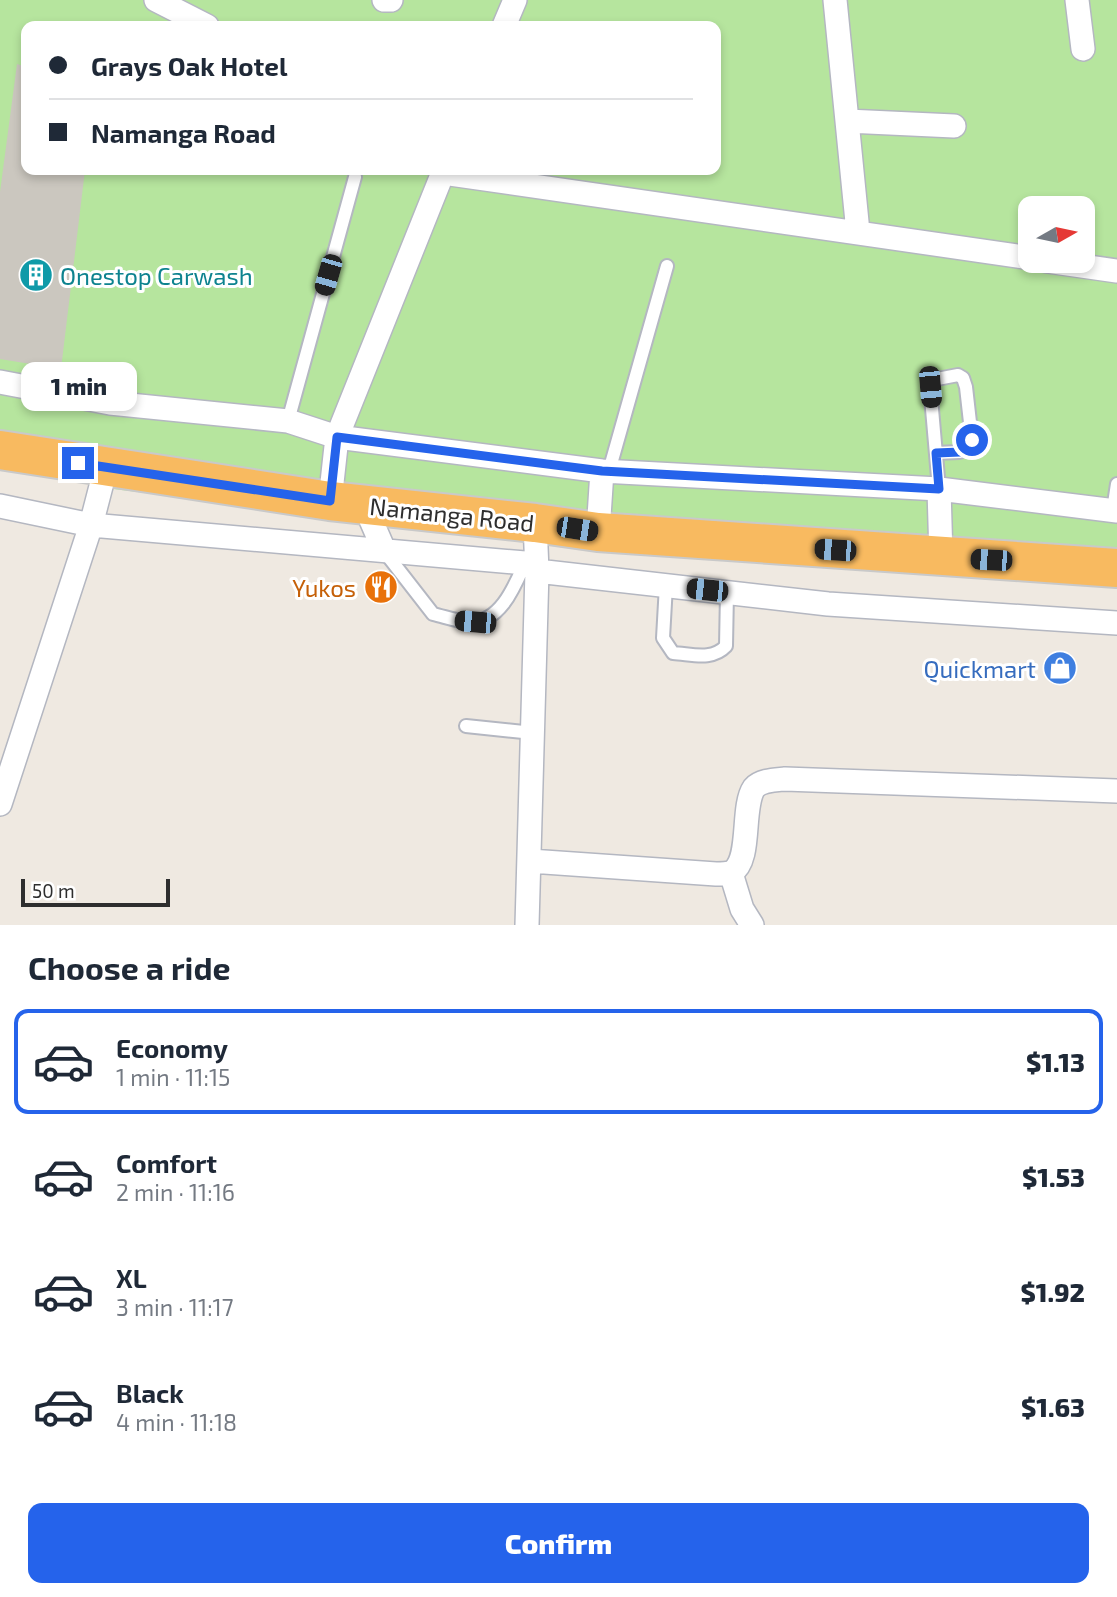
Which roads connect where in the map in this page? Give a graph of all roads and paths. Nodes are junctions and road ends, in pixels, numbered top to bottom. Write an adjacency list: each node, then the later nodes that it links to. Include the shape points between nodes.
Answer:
1 (156, 0): 7 (street)
2 (384, 0): 3 (street)
3 (391, 0)
4 (515, 0): 8 (street)
5 (835, 0): 10 (street)
6 (1077, 0): 9 (street)
7 (197, 21)
8 (506, 21)
9 (1083, 49)
10 (847, 121): 11 (street); 15 (street)
11 (954, 126)
12 (443, 175): 22 (street)
13 (465, 175): 15 (street)
14 (355, 177): 21 (lane)
15 (858, 232): 16 (street)
16 (1018, 256)
17 (667, 265): 26 (lane)
18 (1096, 268): 19 (street)
19 (1117, 271)
20 (0, 382): 21 (street, via 110,403)
21 (288, 421): 22 (street)
22 (337, 437): 26 (street); 29 (street)
23 (0, 450): 25 (highway, Namanga Road)
24 (936, 453): 24 (lane, via 930,387 932,380 958,375 966,387 970,448); 28 (lane)
25 (106, 467): 29 (highway, Namanga Road); 33 (street)
26 (606, 471): 28 (street); 34 (street)
27 (1117, 484): 31 (lane)
28 (939, 489): 31 (street); 36 (street)
29 (347, 502): 32 (highway, Namanga Road); 35 (street)
30 (0, 506): 33 (street)
31 (1115, 510)
32 (535, 523): 34 (highway, Namanga Road); 37 (street)
33 (90, 525): 35 (street); 45 (street)
34 (598, 532): 36 (highway, Namanga Road)
35 (384, 550): 37 (street); 37 (lane, via 433,614 475,622 508,599)
36 (941, 557): 38 (highway, Namanga Road)
37 (531, 567): 39 (street); 43 (street)
38 (1117, 568)
39 (666, 585): 40 (street); 40 (lane, via 663,638 673,653 716,655 726,646)
40 (727, 592): 41 (street, via 828,604)
41 (1117, 623)
42 (466, 726): 43 (lane)
43 (533, 733): 46 (street)
44 (1117, 791): 47 (street, via 785,779 764,782 754,788 740,863)
45 (0, 804)
46 (530, 861): 47 (street); 48 (street)
47 (731, 873): 49 (street)
48 (527, 925)
49 (752, 925)

